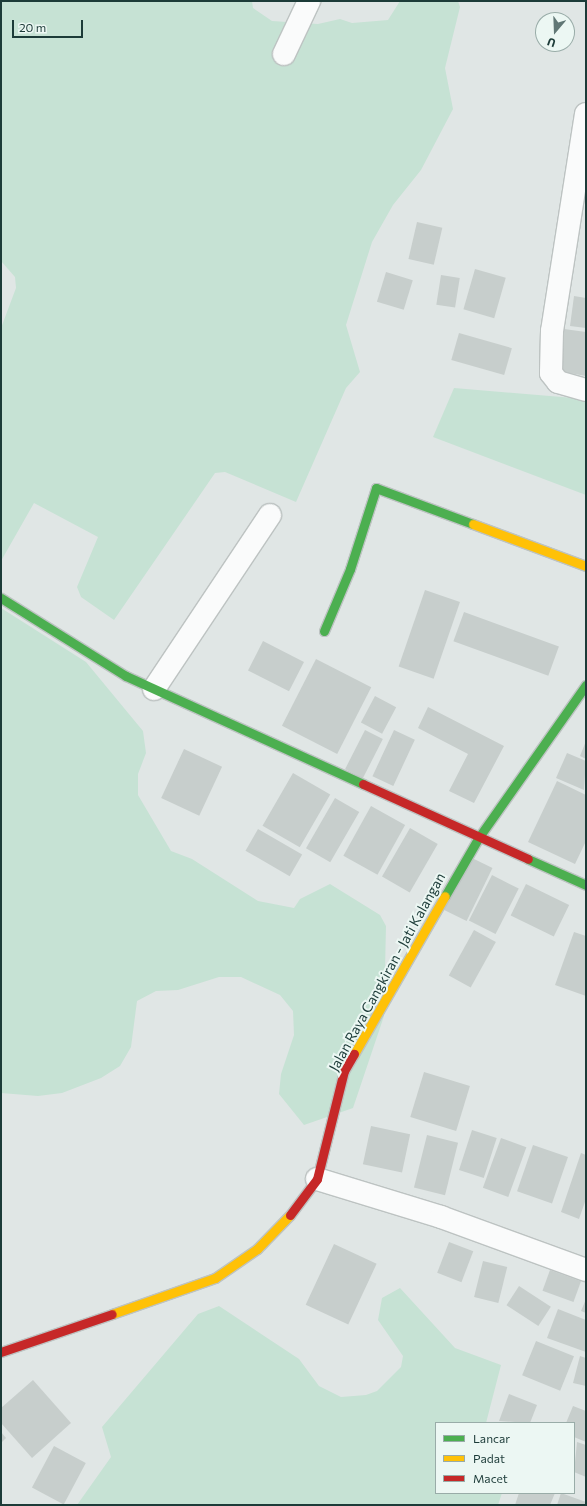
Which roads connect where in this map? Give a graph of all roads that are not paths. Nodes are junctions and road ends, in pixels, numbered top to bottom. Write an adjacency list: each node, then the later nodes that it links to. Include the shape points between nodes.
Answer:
1 (310, 1): 2 (street)
2 (284, 54)
3 (586, 114): 4 (street, via 552,331 551,374 558,382)
4 (586, 390)
5 (270, 515): 10 (street)
6 (586, 566): 8 (street, via 376,488 350,569)
7 (1, 598): 10 (street, via 126,676)
8 (324, 631)
9 (586, 684): 11 (street, Jalan Raya Cangkiran - Jati Kalangan)
10 (154, 689): 11 (street)
11 (479, 837): 12 (street); 13 (street, Jalan Raya Cangkiran - Jati Kalangan, via 344,1071)
12 (586, 885)
13 (317, 1179): 14 (street, via 441,1217); 15 (street, Jalan Raya Cangkiran - Jati Kalangan, via 288,1217 257,1249 215,1278)
14 (586, 1270)
15 (1, 1352)

